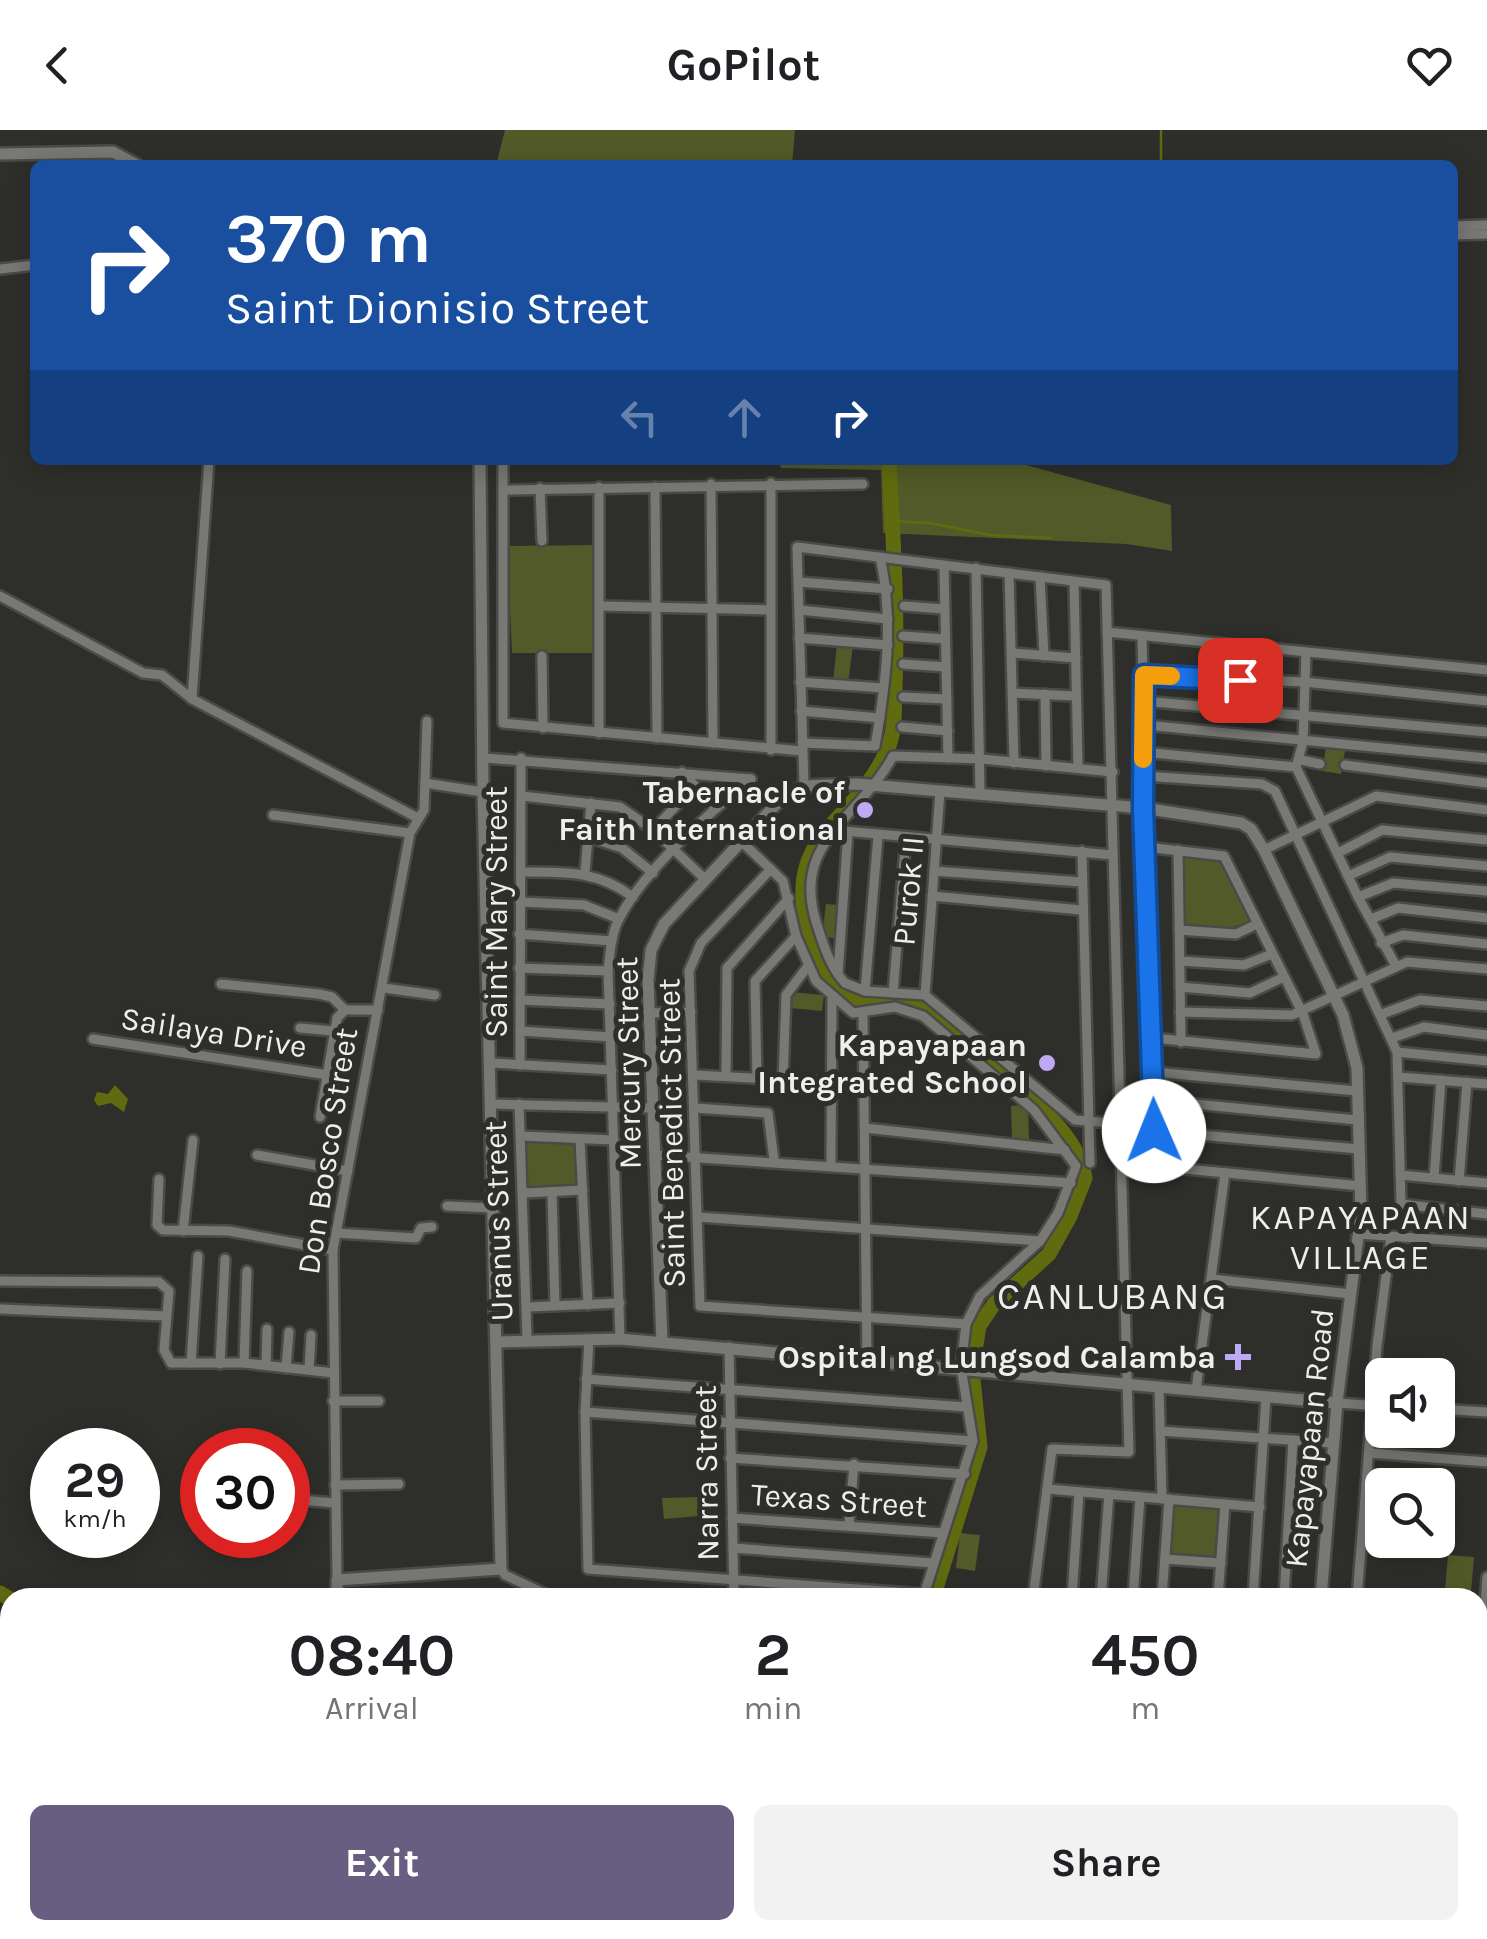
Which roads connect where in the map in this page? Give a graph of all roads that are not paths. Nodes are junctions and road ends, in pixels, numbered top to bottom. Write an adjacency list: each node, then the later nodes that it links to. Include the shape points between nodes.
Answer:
1 (0, 154): 2 (street, via 113,152)
2 (128, 160)
3 (1458, 226): 4 (street)
4 (1487, 226)
5 (1487, 234): 6 (street)
6 (1458, 235)
7 (30, 266): 8 (street)
8 (0, 269)
9 (210, 465): 59 (street)
10 (480, 465): 79 (street)
11 (502, 466): 18 (street)
12 (711, 484): 13 (street); 16 (street); 32 (street)
13 (771, 484): 14 (street); 34 (street)
14 (863, 484)
15 (599, 487): 16 (street); 17 (street); 29 (street)
16 (654, 487): 31 (street)
17 (540, 488): 18 (street); 19 (street)
18 (504, 490): 69 (street, via 503,723)
19 (542, 541)
20 (883, 558): 21 (street); 25 (street, via 797,547); 27 (street)
21 (944, 565): 22 (street); 33 (street)
22 (976, 568): 23 (street); 82 (street)
23 (1008, 574): 24 (street); 43 (street)
24 (1040, 578): 26 (street); 46 (street)
25 (799, 582): 27 (street); 35 (street)
26 (1074, 582): 37 (street, via 1106,585); 47 (street)
27 (888, 589): 36 (street)
28 (0, 596): 59 (street, via 143,673 162,675)
29 (601, 606): 31 (street); 72 (street)
30 (904, 606): 33 (street)
31 (655, 607): 32 (street); 73 (street)
32 (713, 608): 34 (street); 75 (street)
33 (944, 609): 41 (street)
34 (770, 610): 77 (street)
35 (800, 610): 36 (street); 40 (street)
36 (888, 619): 42 (street)
37 (1108, 632): 39 (street); 91 (street)
38 (903, 636): 41 (street)
39 (1142, 637): 44 (street); 51 (street)
40 (799, 638): 42 (street); 52 (street)
41 (945, 639): 49 (street)
42 (888, 645): 54 (street)
43 (1014, 652): 46 (street); 55 (street)
44 (1306, 652): 50 (street); 53 (street)
45 (542, 656): 69 (street)
46 (1044, 656): 47 (street)
47 (1076, 658): 57 (street)
48 (902, 664): 49 (street)
49 (946, 667): 60 (street)
50 (1487, 670)
51 (1144, 675): 53 (street); 61 (street)
52 (800, 682): 54 (street); 63 (street)
53 (1304, 682): 62 (street); 64 (street)
54 (883, 688): 65 (street)
55 (1012, 693): 56 (street); 84 (street)
56 (1045, 694): 57 (street); 88 (street)
57 (1076, 696): 89 (street)
58 (902, 697): 60 (street)
59 (192, 699): 108 (street)
60 (947, 699): 70 (street)
61 (1143, 701): 64 (street); 67 (street)
62 (1487, 702)
63 (801, 711): 65 (street); 76 (street)
64 (1304, 716): 71 (street); 74 (street)
65 (880, 718): 76 (street, via 875,746)
66 (428, 721): 93 (street, Don Bosco Street)
67 (1145, 726): 74 (street); 78 (street)
68 (902, 727): 70 (street)
69 (543, 728): 72 (street)
70 (948, 731): 81 (street)
71 (1487, 732)
72 (599, 733): 73 (street)
73 (657, 738): 75 (street)
74 (1303, 742): 83 (street); 85 (street)
75 (713, 743): 77 (street)
76 (802, 747): 77 (street); 97 (street)
77 (772, 750)
78 (1143, 752): 85 (street); 92 (street)
79 (484, 758): 80 (street); 99 (street)
80 (521, 758): 90 (street); 101 (street, Saint Mary Street)
81 (948, 758): 82 (street); 95 (street, via 893,756)
82 (982, 758): 84 (street); 100 (street)
83 (1487, 758)
84 (1014, 763): 88 (street)
85 (1299, 763): 86 (street); 109 (street)
86 (1320, 764)
87 (1345, 765): 94 (street)
88 (1046, 766): 89 (street)
89 (1078, 767): 91 (street)
90 (682, 772): 96 (street); 104 (street, via 751,779)
91 (1113, 772): 103 (street)
92 (1144, 776): 105 (street); 113 (street, via 1266,785)
93 (425, 783): 99 (street); 108 (street, Don Bosco Street, via 424,810)
94 (1487, 783)
95 (866, 785): 97 (street); 98 (street); 111 (street)
96 (694, 786): 104 (street); 110 (street)
97 (804, 786): 120 (street, Mercury Street, via 781,800)
98 (940, 791): 100 (street); 119 (street, Purok II)
99 (483, 792): 195 (street)
100 (980, 794): 103 (street)
101 (522, 796): 102 (street); 131 (street, Saint Mary Street)
102 (591, 803): 110 (street, via 620,808); 116 (street)
103 (1112, 807): 105 (street); 127 (street)
104 (716, 808): 122 (street)
105 (1143, 808): 121 (street); 124 (street, via 1242,823)
106 (1487, 810): 109 (street, via 1376,796)
107 (273, 815): 114 (street)
108 (416, 817): 114 (street, Don Bosco Street)
109 (1322, 820): 113 (street); 126 (street)
110 (654, 830): 122 (street)
111 (833, 830): 112 (street); 161 (street, via 816,857 809,890)
112 (848, 832): 115 (street); 161 (street)
113 (1294, 832): 124 (street); 163 (street)
114 (410, 833): 166 (street, Don Bosco Street)
115 (878, 836): 117 (street); 167 (street)
116 (590, 838): 132 (street); 133 (street, via 622,848)
117 (906, 838): 119 (street); 168 (street)
118 (1487, 840): 126 (street, via 1382,830)
119 (938, 841): 125 (street); 130 (street, Purok II)
120 (742, 842): 129 (street); 135 (street, Mercury Street)
121 (1146, 847): 123 (street); 189 (street)
122 (676, 850): 133 (street); 135 (street)
123 (1178, 850): 147 (street, via 1224,856); 148 (street)
124 (1264, 850): 171 (street, Kapayapaan Road)
125 (1082, 852): 127 (street); 136 (street)
126 (1338, 853): 134 (street)
127 (1114, 855): 220 (street)
128 (1487, 866): 134 (street, via 1390,857)
129 (772, 868): 140 (street); 178 (street, Saint Benedict Street, via 693,956)
130 (934, 871): 136 (street); 138 (street, Purok II)
131 (521, 872): 132 (street); 142 (street, Saint Mary Street)
132 (585, 872): 139 (street)
133 (652, 872): 139 (street)
134 (1348, 876): 141 (street)
135 (706, 878): 180 (street, Mercury Street, via 656,937)
136 (1081, 882): 143 (street)
137 (1487, 891): 141 (street, via 1393,883)
138 (932, 896): 143 (street); 170 (street, Purok II)
139 (633, 897): 145 (street)
140 (788, 898): 150 (street); 201 (street, via 727,968)
141 (1358, 898): 146 (street)
142 (520, 902): 145 (street, via 584,905); 149 (street, Saint Mary Street)
143 (1082, 910): 219 (street)
144 (1487, 918): 146 (street, via 1398,908)
145 (618, 919): 151 (street)
146 (1371, 919): 152 (street)
147 (1258, 924): 148 (street, via 1236,934); 154 (street)
148 (1179, 930): 155 (street)
149 (520, 934): 151 (street); 158 (street, Saint Mary Street)
150 (796, 936): 156 (street); 203 (street, via 755,981)
151 (612, 941): 160 (street)
152 (1381, 942): 153 (street, via 1403,935); 157 (street)
153 (1487, 944)
154 (1272, 954): 155 (street, via 1244,965); 162 (street)
155 (1180, 961): 165 (street)
156 (808, 966): 172 (street); 205 (street, via 786,995)
157 (1396, 966): 159 (street); 163 (street)
158 (519, 968): 160 (street); 173 (street, Saint Mary Street)
159 (1487, 969)
160 (608, 971): 174 (street)
161 (838, 975): 167 (street)
162 (1284, 977): 165 (street, via 1250,993); 182 (street)
163 (1365, 982): 171 (street); 183 (street)
164 (221, 984): 176 (street, via 319,994)
165 (1180, 987): 179 (street)
166 (384, 988): 169 (street); 177 (street, Don Bosco Street)
167 (865, 991): 168 (street)
168 (893, 993): 170 (street)
169 (436, 995)
170 (925, 995): 219 (street, via 1075,1120)
171 (1334, 996): 182 (street); 210 (street, Kapayapaan Road, via 1354,1046)
172 (832, 998): 181 (street); 209 (street)
173 (520, 1000): 174 (street); 186 (street, Saint Mary Street)
174 (610, 1004): 188 (street)
175 (1487, 1006): 183 (street, via 1420,1000)
176 (345, 1010): 177 (street); 185 (street)
177 (378, 1010): 236 (street, Don Bosco Street)
178 (691, 1012): 180 (street); 200 (street, Saint Benedict Street)
179 (1180, 1012): 182 (street); 192 (street)
180 (650, 1014): 214 (street, Mercury Street)
181 (863, 1014): 207 (street); 228 (street, via 894,1007 923,1016 1010,1087)
182 (1303, 1014): 192 (street, via 1316,1054)
183 (1382, 1014): 190 (street)
184 (300, 1028): 185 (street)
185 (333, 1031): 199 (street)
186 (520, 1031): 188 (street); 196 (street, Saint Mary Street)
187 (1487, 1035): 190 (street, via 1424,1027)
188 (611, 1037): 197 (street)
189 (1153, 1038): 192 (street); 198 (street)
190 (1392, 1038): 193 (street)
191 (93, 1039): 199 (street, Sailaya Drive)
192 (1181, 1042)
193 (1397, 1052): 194 (street); 202 (street)
194 (1487, 1061)
195 (491, 1063): 196 (street); 212 (street)
196 (520, 1065): 197 (street)
197 (612, 1070): 216 (street)
198 (1153, 1072): 210 (street); 211 (street)
199 (328, 1075): 217 (street)
200 (695, 1075): 201 (street); 215 (street, Saint Benedict Street)
201 (726, 1076): 203 (street)
202 (1399, 1077): 204 (street); 238 (street)
203 (757, 1078): 205 (street)
204 (1440, 1080): 206 (street); 239 (street)
205 (784, 1081): 209 (street)
206 (1466, 1082): 208 (street); 241 (street)
207 (864, 1084): 209 (street); 221 (street)
208 (1487, 1084)
209 (832, 1085): 234 (street)
210 (1358, 1091): 218 (street, Kapayapaan Road)
211 (1154, 1100): 218 (street); 222 (street)
212 (492, 1104): 213 (street); 249 (street)
213 (520, 1104): 216 (street); 223 (street, Uranus Street)
214 (652, 1108): 216 (street); 230 (street, Mercury Street)
215 (695, 1108): 231 (street, Saint Benedict Street); 232 (street, via 768,1113)
216 (614, 1109): 226 (street)
217 (320, 1117)
218 (1358, 1120): 227 (street, Kapayapaan Road)
219 (1089, 1122): 220 (street); 233 (street)
220 (1120, 1124): 295 (street)
221 (866, 1128): 228 (street); 235 (street)
222 (1154, 1131): 227 (street); 237 (street, via 1155,1166)
223 (520, 1136): 225 (street); 247 (street, Uranus Street)
224 (192, 1140): 254 (street)
225 (580, 1140): 226 (street); 245 (street)
226 (614, 1140): 267 (street)
227 (1359, 1149): 244 (street, Kapayapaan Road)
228 (1066, 1150): 242 (street, via 1076,1166)
229 (257, 1155): 236 (street)
230 (656, 1155): 231 (street); 282 (street, Mercury Street)
231 (696, 1155): 232 (street); 251 (street, Saint Benedict Street)
232 (774, 1160): 234 (street)
233 (1090, 1163)
234 (832, 1164): 235 (street)
235 (864, 1166): 242 (street); 253 (street)
236 (348, 1171): 255 (street, Don Bosco Street)
237 (1225, 1173): 244 (street); 264 (street)
238 (1400, 1175): 239 (street); 250 (street, via 1401,1204)
239 (1434, 1178): 241 (street)
240 (159, 1179): 254 (street, via 158,1227)
241 (1459, 1180): 243 (street)
242 (1071, 1183): 258 (street)
243 (1487, 1183)
244 (1361, 1186): 256 (street, Kapayapaan Road)
245 (582, 1190): 246 (street); 268 (street)
246 (552, 1192): 247 (street); 269 (street)
247 (525, 1193): 270 (street, Uranus Street)
248 (447, 1206): 249 (street)
249 (493, 1208): 281 (street)
250 (1487, 1214)
251 (698, 1217): 253 (street); 273 (street, Saint Benedict Street, via 700,1306)
252 (432, 1226): 255 (street, via 416,1238)
253 (864, 1229): 258 (street); 273 (street)
254 (183, 1231): 260 (street, via 259,1235)
255 (336, 1233): 260 (street, Don Bosco Street)
256 (1359, 1234): 257 (street); 266 (street, Kapayapaan Road)
257 (1391, 1236): 259 (street); 285 (street)
258 (1040, 1241): 274 (street, via 980,1296)
259 (1487, 1243)
260 (333, 1250): 293 (street, Don Bosco Street)
261 (198, 1256): 286 (street)
262 (225, 1258): 288 (street)
263 (247, 1272): 287 (street)
264 (1211, 1279): 266 (street); 298 (street)
265 (0, 1281): 272 (street, via 159,1282 170,1290)
266 (1351, 1294): 302 (street, Kapayapaan Road)
267 (620, 1303): 268 (street); 279 (street)
268 (588, 1304): 269 (street)
269 (555, 1306): 270 (street)
270 (528, 1307): 278 (street, Uranus Street)
271 (0, 1309): 272 (street)
272 (166, 1316): 286 (street, via 166,1360)
273 (866, 1318): 274 (street); 284 (street)
274 (966, 1324): 291 (street)
275 (267, 1328): 289 (street)
276 (288, 1332): 290 (street)
277 (311, 1335): 292 (street)
278 (527, 1338): 280 (street); 281 (street)
279 (620, 1339): 280 (street); 282 (street)
280 (588, 1340): 294 (street)
281 (496, 1342): 338 (street)
282 (662, 1342): 283 (street)
283 (729, 1347): 284 (street); 297 (street, Narra Street)
284 (867, 1358): 291 (street)
285 (1382, 1358)
286 (192, 1363): 288 (street)
287 (244, 1363): 288 (street); 289 (street)
288 (220, 1364)
289 (266, 1365): 290 (street)
290 (286, 1368): 292 (street)
291 (969, 1368): 295 (street); 304 (street)
292 (309, 1370): 293 (street)
293 (334, 1373): 300 (street, Don Bosco Street)
294 (586, 1379): 297 (street); 306 (street)
295 (1127, 1384): 296 (street); 322 (street, via 1128,1452 1052,1449)
296 (1159, 1387): 298 (street); 309 (street)
297 (728, 1390): 304 (street); 308 (street, Narra Street)
298 (1196, 1390): 299 (street)
299 (1266, 1396): 302 (street); 310 (street)
300 (333, 1401): 301 (street); 321 (street, Don Bosco Street)
301 (380, 1401)
302 (1337, 1403): 303 (street); 313 (street, Kapayapaan Road)
303 (1365, 1405)
304 (966, 1406): 312 (street)
305 (1455, 1410): 307 (street)
306 (585, 1412): 308 (street); 340 (street, via 588,1569)
307 (1487, 1412)
308 (729, 1423): 312 (street); 316 (street, Narra Street)
309 (1160, 1431): 310 (street); 326 (street)
310 (1265, 1438): 311 (street); 330 (street)
311 (1293, 1440): 313 (street); 353 (street)
312 (973, 1442): 319 (street)
313 (1333, 1443): 354 (street, Kapayapaan Road)
314 (1370, 1448): 315 (street)
315 (1369, 1453): 317 (street); 355 (street)
316 (730, 1458): 318 (street); 331 (street, Narra Street)
317 (1487, 1462)
318 (854, 1464): 319 (street); 332 (street)
319 (965, 1474): 333 (street)
320 (398, 1484): 321 (street)
321 (335, 1485): 328 (street, Don Bosco Street)
322 (1048, 1489): 323 (street); 346 (street)
323 (1079, 1492): 324 (street); 347 (street)
324 (1109, 1494): 325 (street); 348 (street)
325 (1140, 1497): 326 (street); 349 (street)
326 (1166, 1499): 329 (street); 335 (street)
327 (310, 1501): 328 (street)
328 (335, 1503): 339 (street, Don Bosco Street)
329 (1225, 1504): 330 (street); 336 (street)
330 (1260, 1507): 352 (street)
331 (732, 1518): 332 (street, Texas Street); 334 (street, Narra Street)
332 (849, 1524): 333 (street, Texas Street)
333 (943, 1532): 337 (street)
334 (733, 1548): 337 (street); 340 (street, Narra Street)
335 (1165, 1558): 336 (street); 350 (street)
336 (1221, 1563): 351 (street)
337 (933, 1564): 345 (street)
338 (501, 1568): 339 (street); 342 (street)
339 (337, 1580): 341 (street, Don Bosco Street)
340 (734, 1580): 343 (street, Narra Street); 344 (street)
341 (337, 1588)
342 (532, 1588)
343 (734, 1588)
344 (828, 1588)
345 (926, 1588)
346 (1034, 1588)
347 (1073, 1588)
348 (1102, 1588)
349 (1134, 1588)
350 (1163, 1588)
351 (1219, 1588)
352 (1255, 1588)
353 (1285, 1588)
354 (1322, 1588)
355 (1358, 1588)

